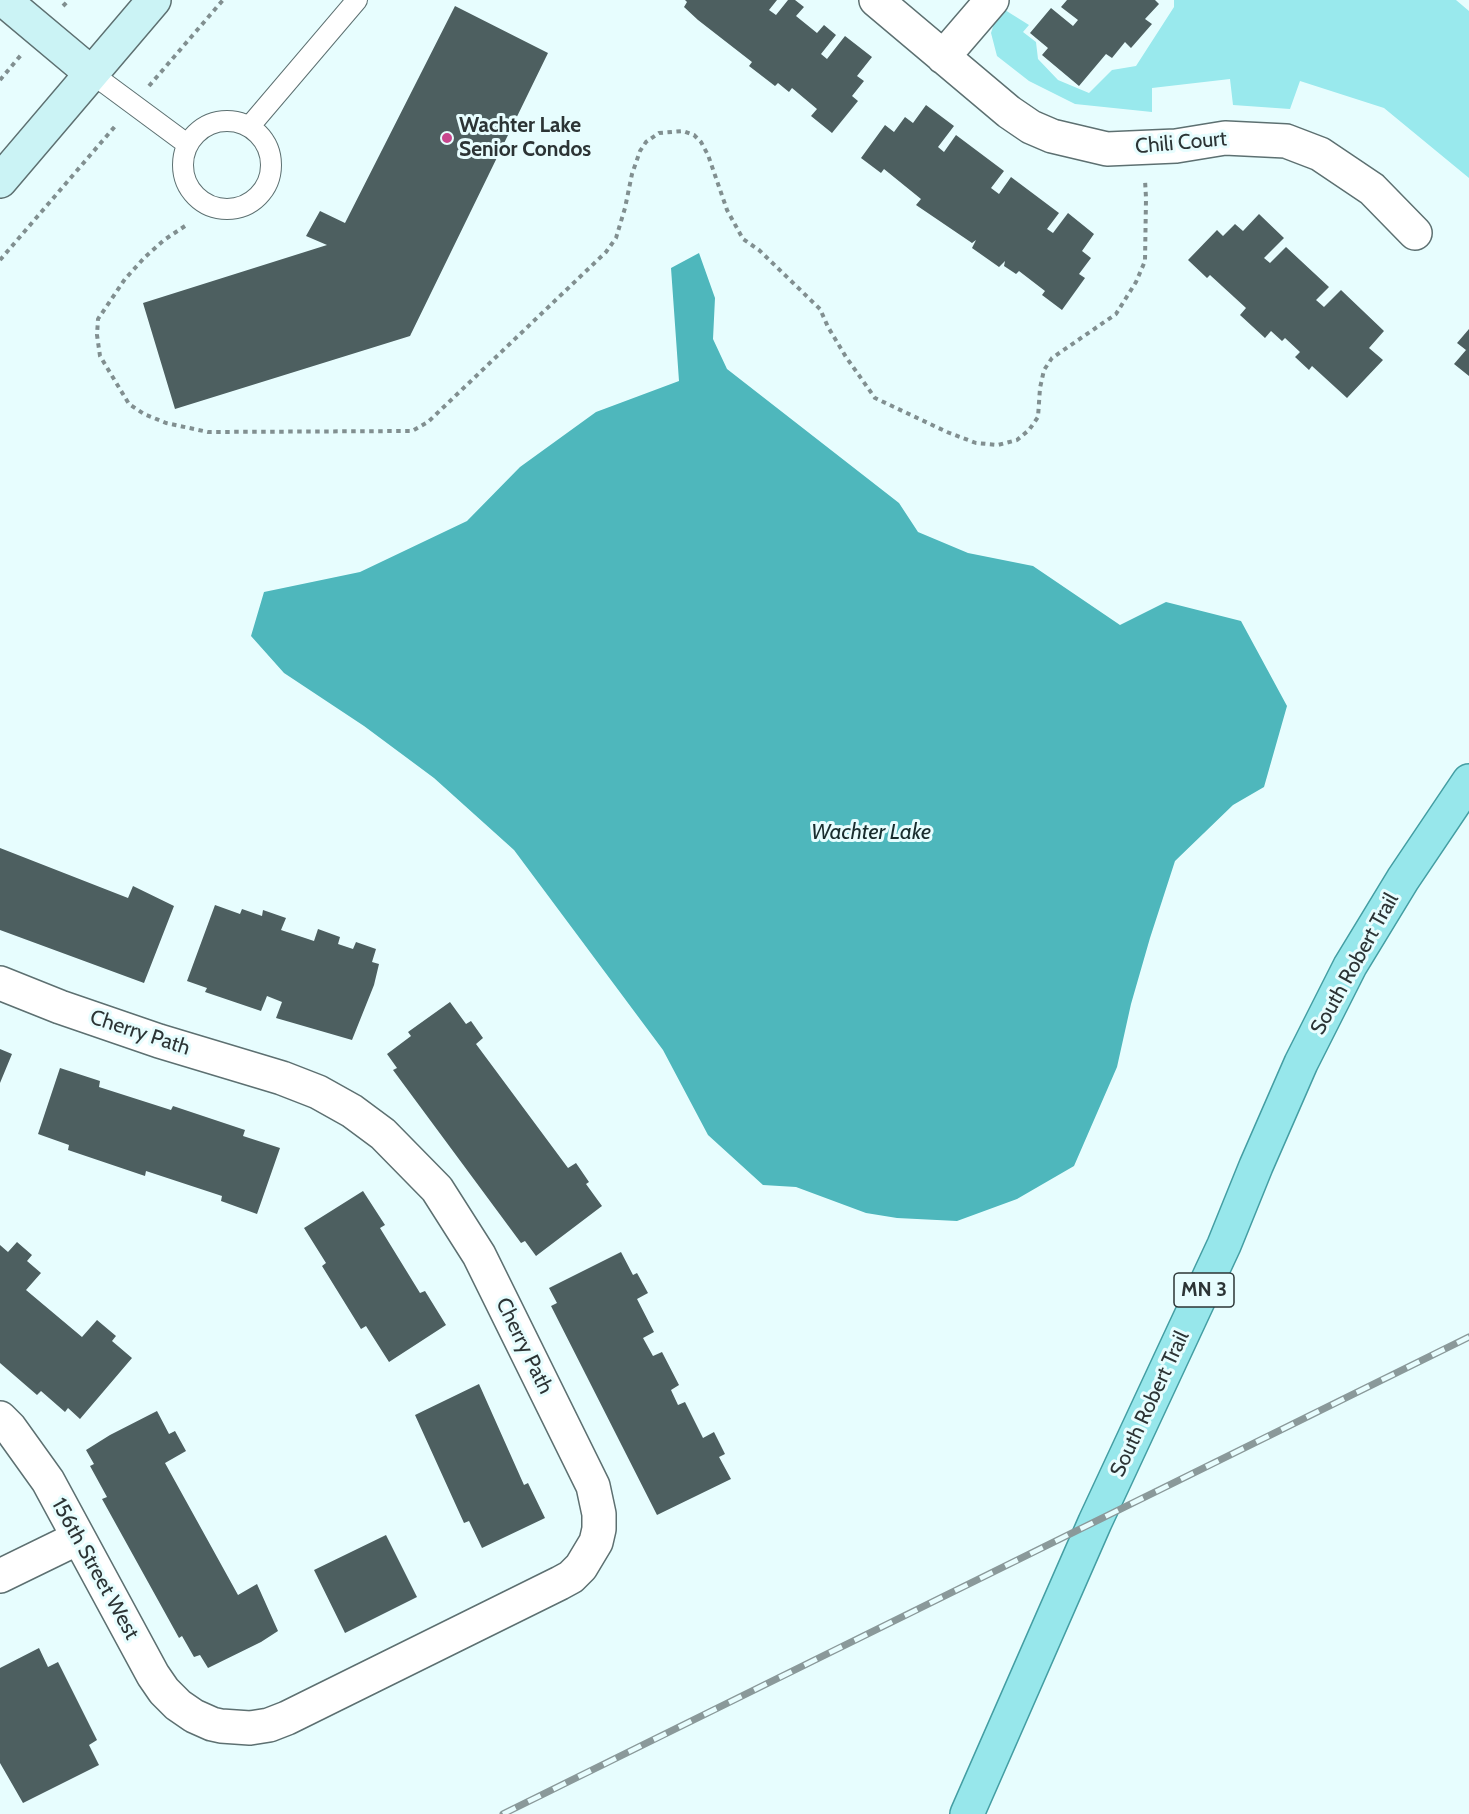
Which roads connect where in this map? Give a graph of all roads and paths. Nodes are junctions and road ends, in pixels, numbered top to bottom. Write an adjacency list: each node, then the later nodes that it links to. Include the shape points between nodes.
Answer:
1 (4, 0): 8 (street)
2 (154, 0): 8 (street)
3 (223, 0): 9 (path)
4 (357, 0): 10 (lane)
5 (876, 0): 7 (street, Chili Court)
6 (992, 0): 7 (street)
7 (943, 57): 15 (street, Chili Court, via 1009,112 1052,136 1107,149 1176,146 1225,138 1286,141 1303,147 1372,189)
8 (91, 73): 9 (lane); 13 (street)
9 (133, 104): 11 (lane); 16 (path)
10 (249, 127): 11 (lane, via 228,120 214,122 201,128); 11 (lane, via 266,144 270,173 265,188 242,207 213,207 190,191 182,165)
11 (187, 144)
12 (1144, 171): 14 (path, via 1145,261 1136,282 1116,314 1052,358 1044,370 1038,417 1017,440 998,445 976,443 947,432 875,398 846,357 820,309 743,239 727,210 708,155 694,135 683,131 659,133 640,151 616,238 606,252 428,422 412,431 208,432 166,423 129,404 100,356 98,319 131,272)
13 (0, 181)
14 (185, 226)
15 (1415, 233)
16 (0, 260)
17 (1469, 782): 23 (main road, South Robert Trail / MN 3, via 1350,966 1301,1063 1224,1245 1095,1522)
18 (0, 983): 22 (street, Cherry Path, via 159,1041 318,1092 383,1134 437,1189 479,1255 597,1500 596,1542 581,1567 560,1583 269,1725 231,1728)
19 (0, 1418): 20 (street, 156th Street West, via 48,1481)
20 (78, 1538): 21 (street); 22 (street, 156th Street West, via 153,1676 178,1705)
21 (0, 1576)
22 (194, 1716)
23 (967, 1814)

